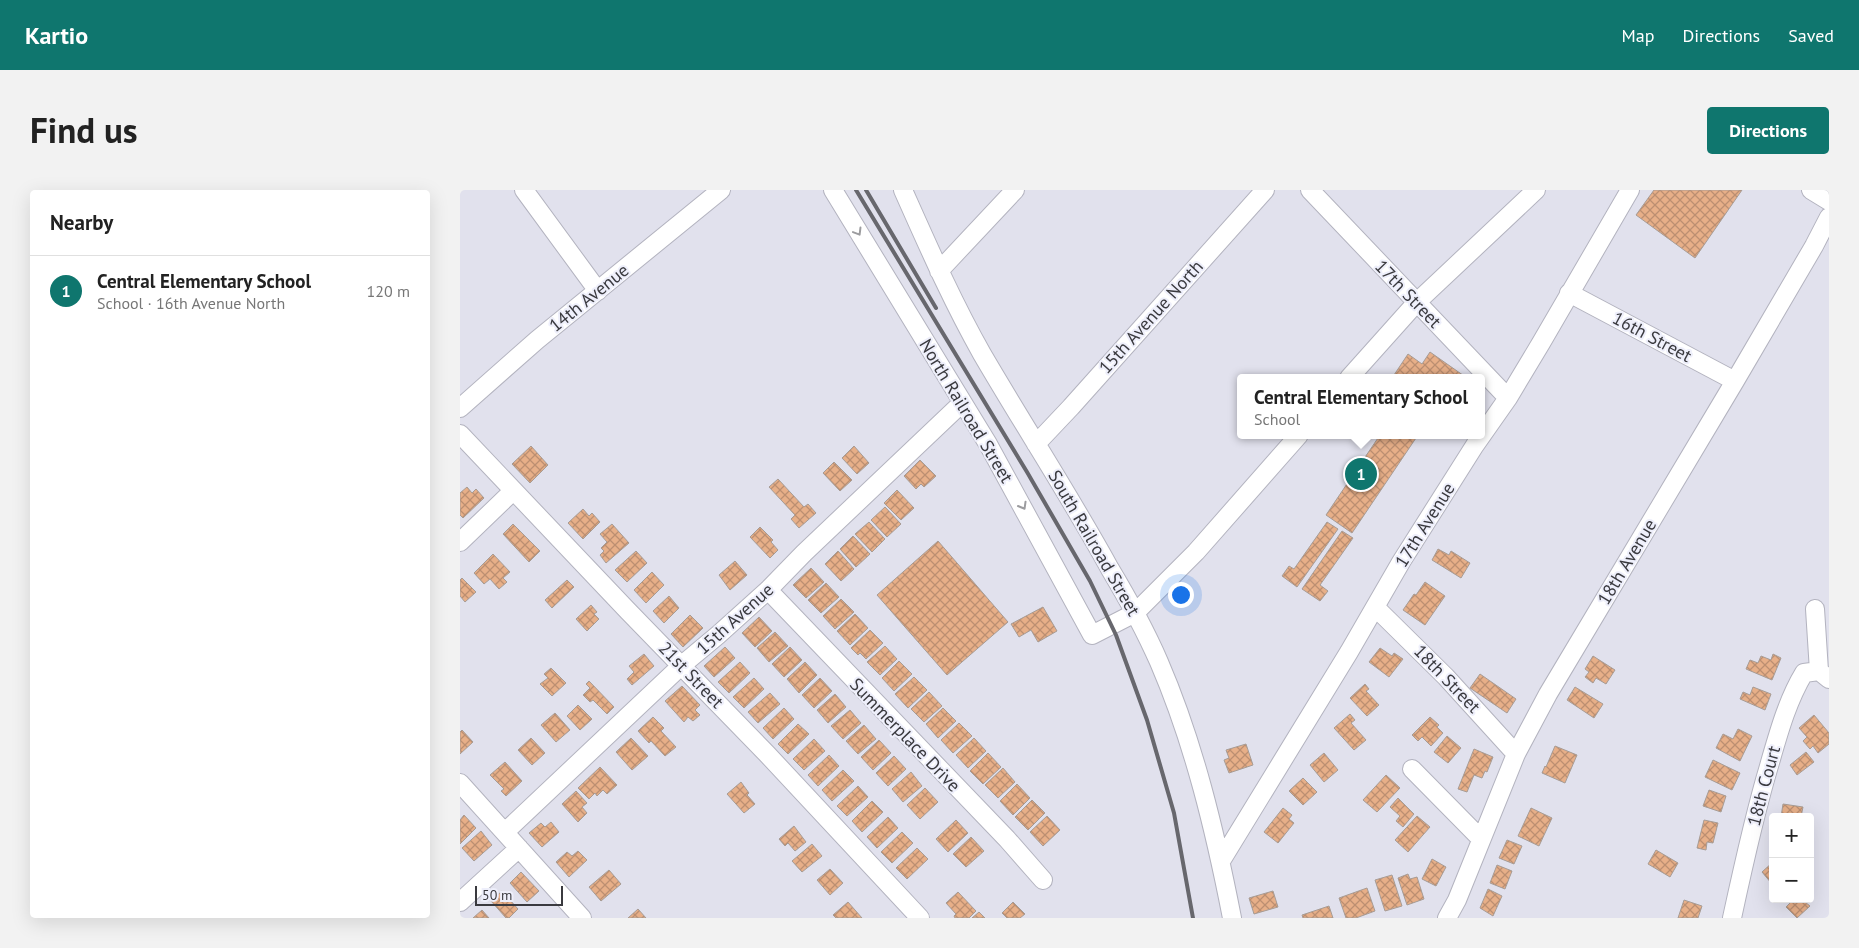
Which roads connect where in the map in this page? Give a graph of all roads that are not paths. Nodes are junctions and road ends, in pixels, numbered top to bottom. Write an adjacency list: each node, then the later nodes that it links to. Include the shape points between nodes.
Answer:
1 (524, 190): 14 (street)
2 (721, 190): 14 (street, 14th Avenue)
3 (833, 190): 20 (street, North Railroad Street, one-way to 20)
4 (903, 190): 13 (street, South Railroad Street)
5 (1015, 190): 13 (street)
6 (1265, 190): 26 (street, 15th Avenue North)
7 (1310, 190): 16 (street, 17th Street)
8 (1536, 190): 16 (street)
9 (1630, 190): 15 (street, 17th Avenue)
10 (1811, 190): 11 (street)
11 (1829, 201)
12 (1829, 218): 18 (street, 18th Avenue)
13 (939, 271): 26 (street, South Railroad Street, via 982,354)
14 (598, 291): 21 (street, 14th Avenue)
15 (1569, 293): 18 (street, 16th Street); 19 (street, 17th Avenue)
16 (1417, 302): 17 (street); 19 (street, 17th Street)
17 (1353, 374)
18 (1735, 381): 35 (street, 18th Avenue, via 1548,694)
19 (1508, 398): 22 (street, 17th Avenue)
20 (962, 403): 29 (street, 15th Avenue); 32 (street, North Railroad Street, one-way to 32, via 1028,514 1092,635)
21 (460, 408)
22 (1485, 431)
23 (460, 434): 27 (street, 21st Street)
24 (1295, 439): 32 (street, via 1196,552)
25 (1479, 439): 30 (street, 17th Avenue)
26 (1036, 444): 32 (street, South Railroad Street)
27 (513, 491): 28 (street); 33 (street, 21st Street)
28 (460, 542)
29 (768, 590): 33 (street, 15th Avenue); 42 (street, Summerplace Drive)
30 (1375, 607): 35 (street, 18th Street); 41 (street, 17th Avenue)
31 (1815, 610): 34 (street)
32 (1135, 613): 41 (street, South Railroad Street, via 1176,706)
33 (682, 665): 38 (street, 15th Avenue); 45 (street, 21st Street)
34 (1824, 675): 48 (street, 18th Court, via 1804,673 1796,687 1757,808)
35 (1516, 754): 39 (street, 18th Avenue)
36 (1412, 769): 39 (street)
37 (460, 783): 38 (street)
38 (506, 832): 40 (street)
39 (1481, 839): 47 (street, 18th Avenue)
40 (519, 848): 43 (street); 44 (street)
41 (1221, 861): 46 (street, South Railroad Street)
42 (1043, 880)
43 (460, 902)
44 (582, 918)
45 (920, 918)
46 (1232, 918)
47 (1447, 918)
48 (1732, 918)

